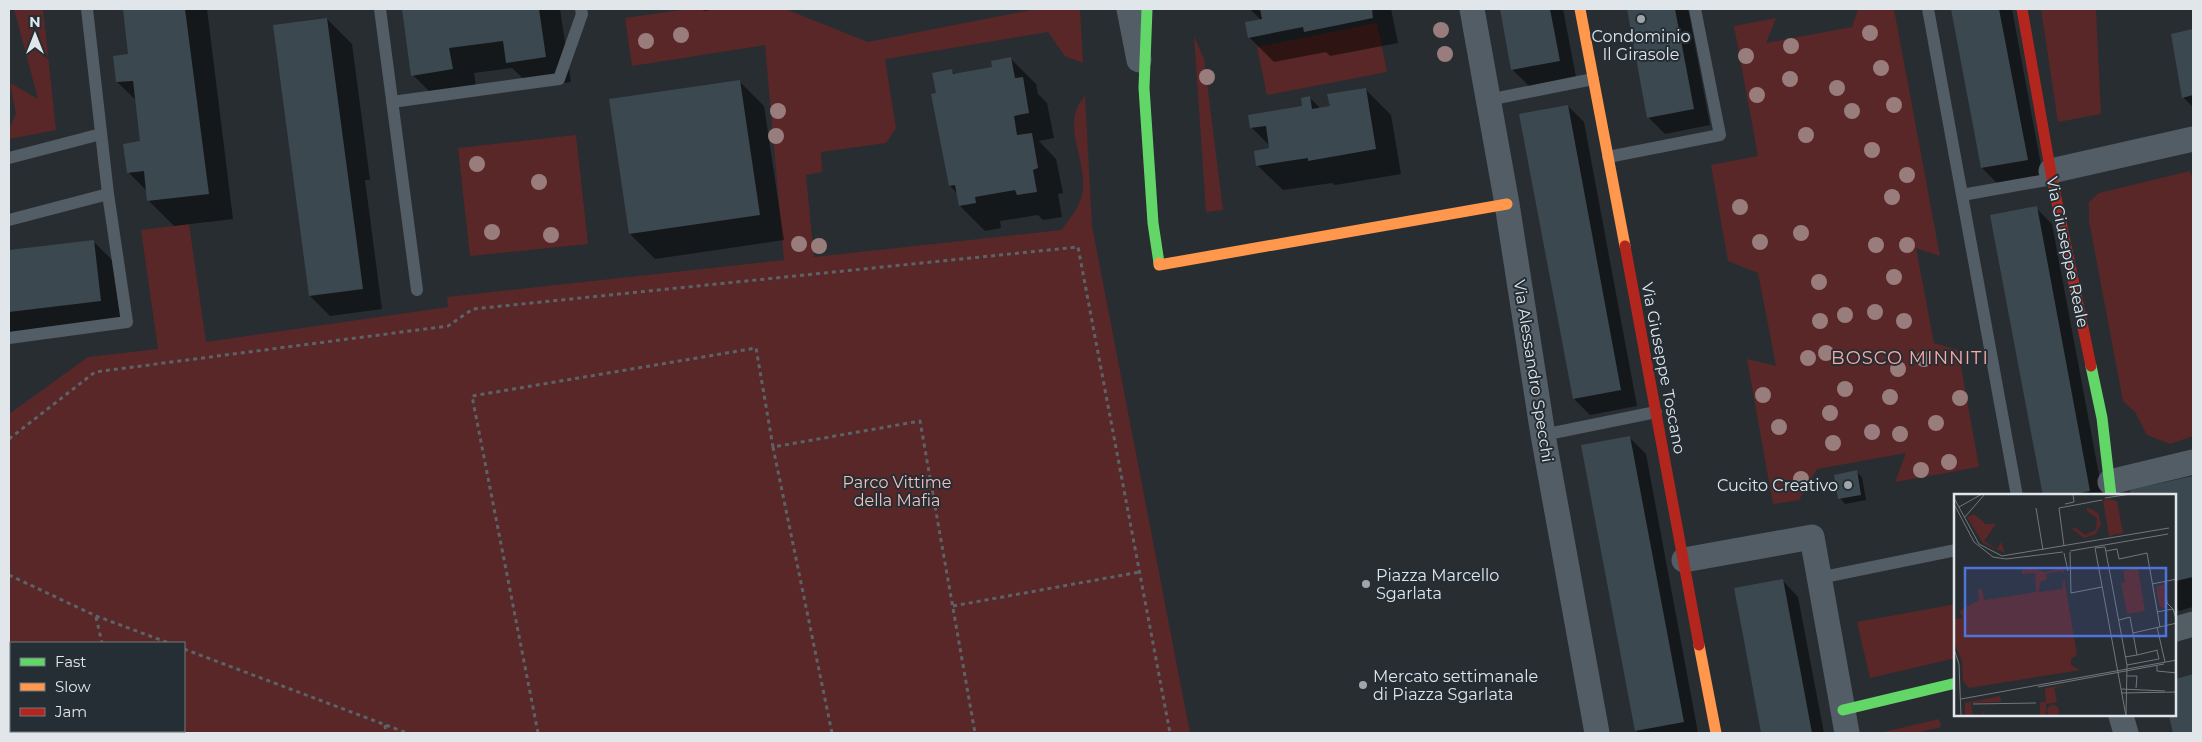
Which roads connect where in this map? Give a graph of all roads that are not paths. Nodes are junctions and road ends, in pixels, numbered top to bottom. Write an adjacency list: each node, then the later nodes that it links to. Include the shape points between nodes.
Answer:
1 (87, 9): 15 (lane)
2 (380, 9): 14 (lane)
3 (582, 9): 14 (lane, via 559,79)
4 (1129, 9): 12 (street)
5 (1147, 9): 12 (street)
6 (1472, 9): 13 (street, Via Alessandro Specchi)
7 (1580, 9): 11 (street, Via Giuseppe Toscano)
8 (1697, 9): 17 (lane, via 1720,135)
9 (1928, 9): 21 (lane)
10 (2022, 9): 19 (street, Via Giuseppe Reale)
11 (1593, 79): 13 (lane); 17 (street, Via Giuseppe Toscano)
12 (1144, 88): 22 (street, via 1159,265)
13 (1488, 100): 22 (street, Via Alessandro Specchi)
14 (392, 102): 24 (lane)
15 (101, 134): 18 (lane); 20 (lane)
16 (2193, 139): 19 (street)
17 (1608, 157): 26 (street, Via Giuseppe Toscano)
18 (9, 158)
19 (2052, 175): 21 (lane); 29 (street, Via Giuseppe Reale, via 2102,418)
20 (108, 194): 23 (lane); 25 (lane, via 127,322)
21 (1962, 196): 30 (lane)
22 (1507, 204): 27 (street, Via Alessandro Specchi)
23 (9, 220)
24 (417, 290)
25 (9, 338)
26 (1656, 412): 27 (lane); 32 (street, Via Giuseppe Toscano)
27 (1543, 435): 39 (street, Via Alessandro Specchi)
28 (2193, 462): 29 (street)
29 (2111, 489)
30 (2016, 494)
31 (1954, 550): 33 (lane)
32 (1684, 560): 33 (street, via 1812,538); 40 (street, Via Giuseppe Toscano)
33 (1819, 578): 38 (street)
34 (2193, 624): 35 (street)
35 (2177, 629)
36 (1954, 684): 38 (street)
37 (2121, 717): 41 (street)
38 (1845, 722)
39 (1597, 733)
40 (1716, 733)
41 (2126, 733)

